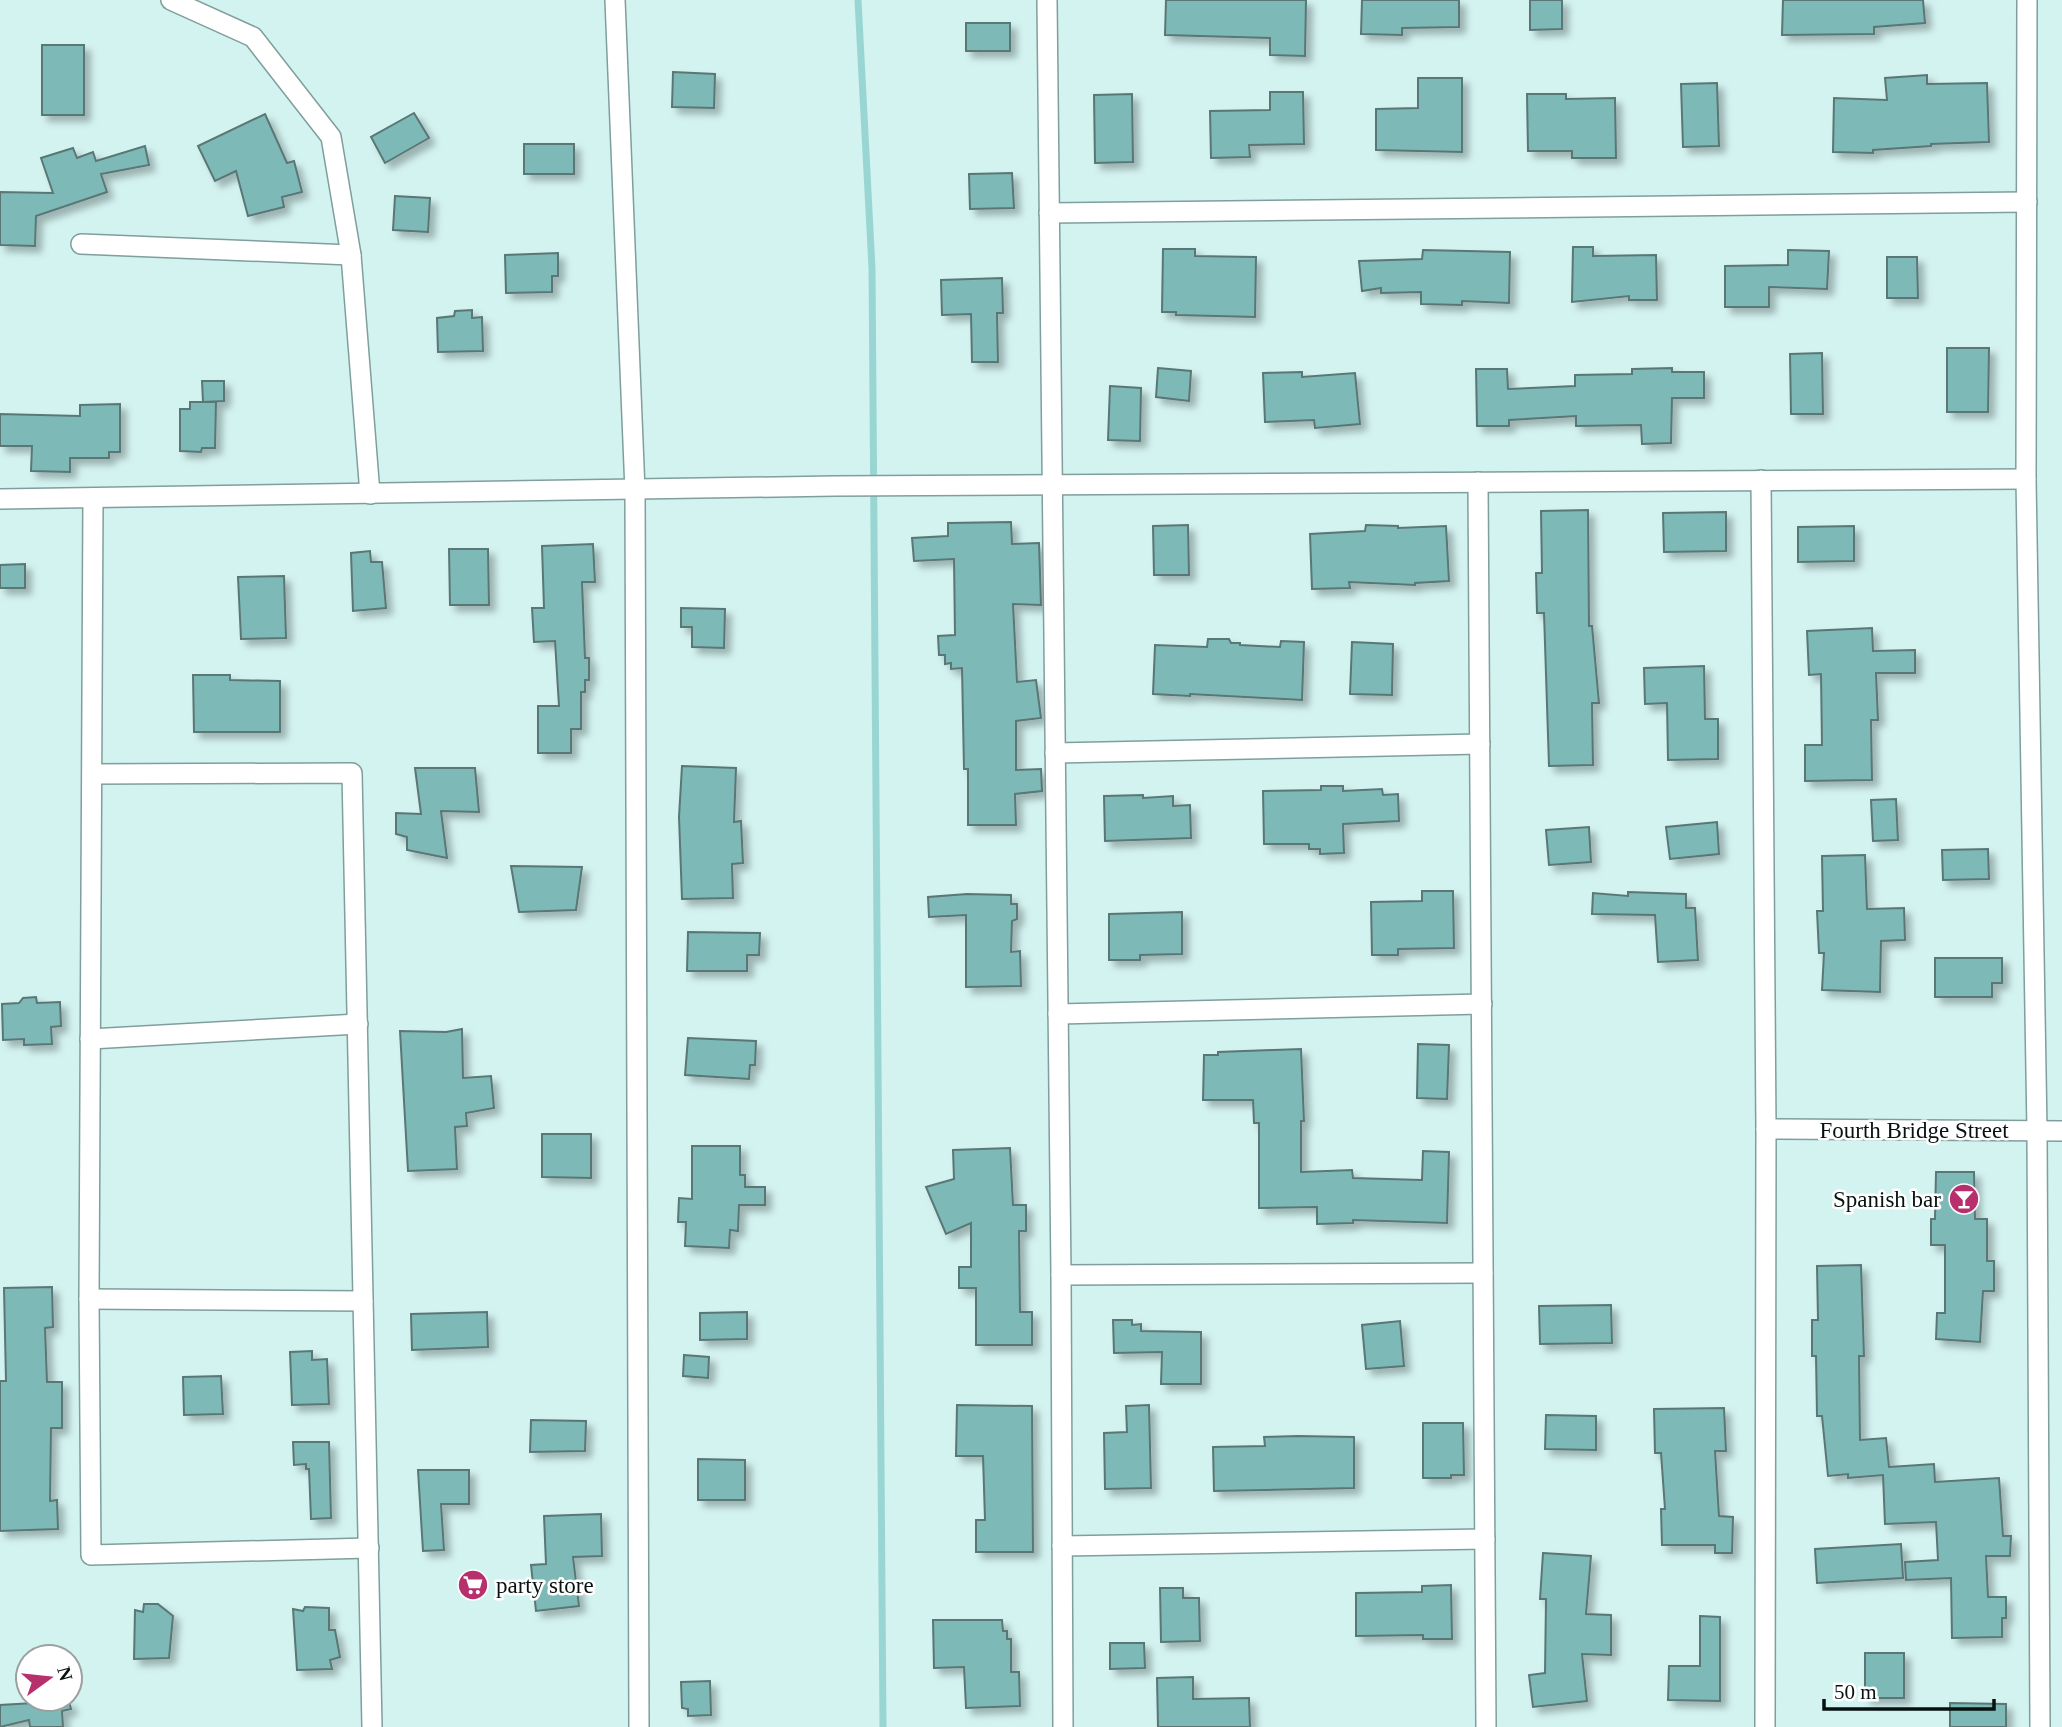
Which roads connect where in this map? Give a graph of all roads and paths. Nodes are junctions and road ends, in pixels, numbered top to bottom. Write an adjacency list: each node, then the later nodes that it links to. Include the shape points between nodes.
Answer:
1 (171, 0): 8 (street, via 253,37 331,137)
2 (615, 0): 13 (street)
3 (1047, 0): 6 (street)
4 (2027, 0): 5 (street)
5 (2027, 202): 6 (street); 9 (street)
6 (1049, 214): 12 (street)
7 (80, 244): 8 (street)
8 (351, 255): 14 (street)
9 (2026, 479): 10 (street); 25 (street)
10 (1761, 480): 11 (street); 24 (street)
11 (1478, 482): 12 (street); 17 (street)
12 (1052, 485): 13 (street); 18 (street)
13 (635, 491): 14 (street); 35 (street)
14 (370, 494): 15 (street)
15 (93, 498): 16 (street); 19 (street)
16 (0, 499)
17 (1480, 744): 18 (street); 20 (street)
18 (1055, 752): 21 (street)
19 (92, 774): 22 (street, via 352,773); 23 (street)
20 (1482, 1004): 21 (street); 27 (street)
21 (1058, 1014): 28 (street)
22 (358, 1024): 23 (street); 30 (street)
23 (90, 1039): 29 (street)
24 (1766, 1129): 25 (street, Fourth Bridge Street); 38 (street)
25 (2037, 1131): 26 (street, Fourth Bridge Street); 39 (street)
26 (2062, 1131)
27 (1483, 1273): 28 (street); 31 (street)
28 (1061, 1275): 32 (street)
29 (89, 1299): 30 (street); 33 (street, via 91,1555)
30 (363, 1301): 33 (street)
31 (1485, 1539): 32 (street); 37 (street)
32 (1062, 1546): 36 (street)
33 (369, 1548): 34 (street)
34 (372, 1727)
35 (639, 1727)
36 (1063, 1727)
37 (1486, 1727)
38 (1765, 1727)
39 (2040, 1727)

